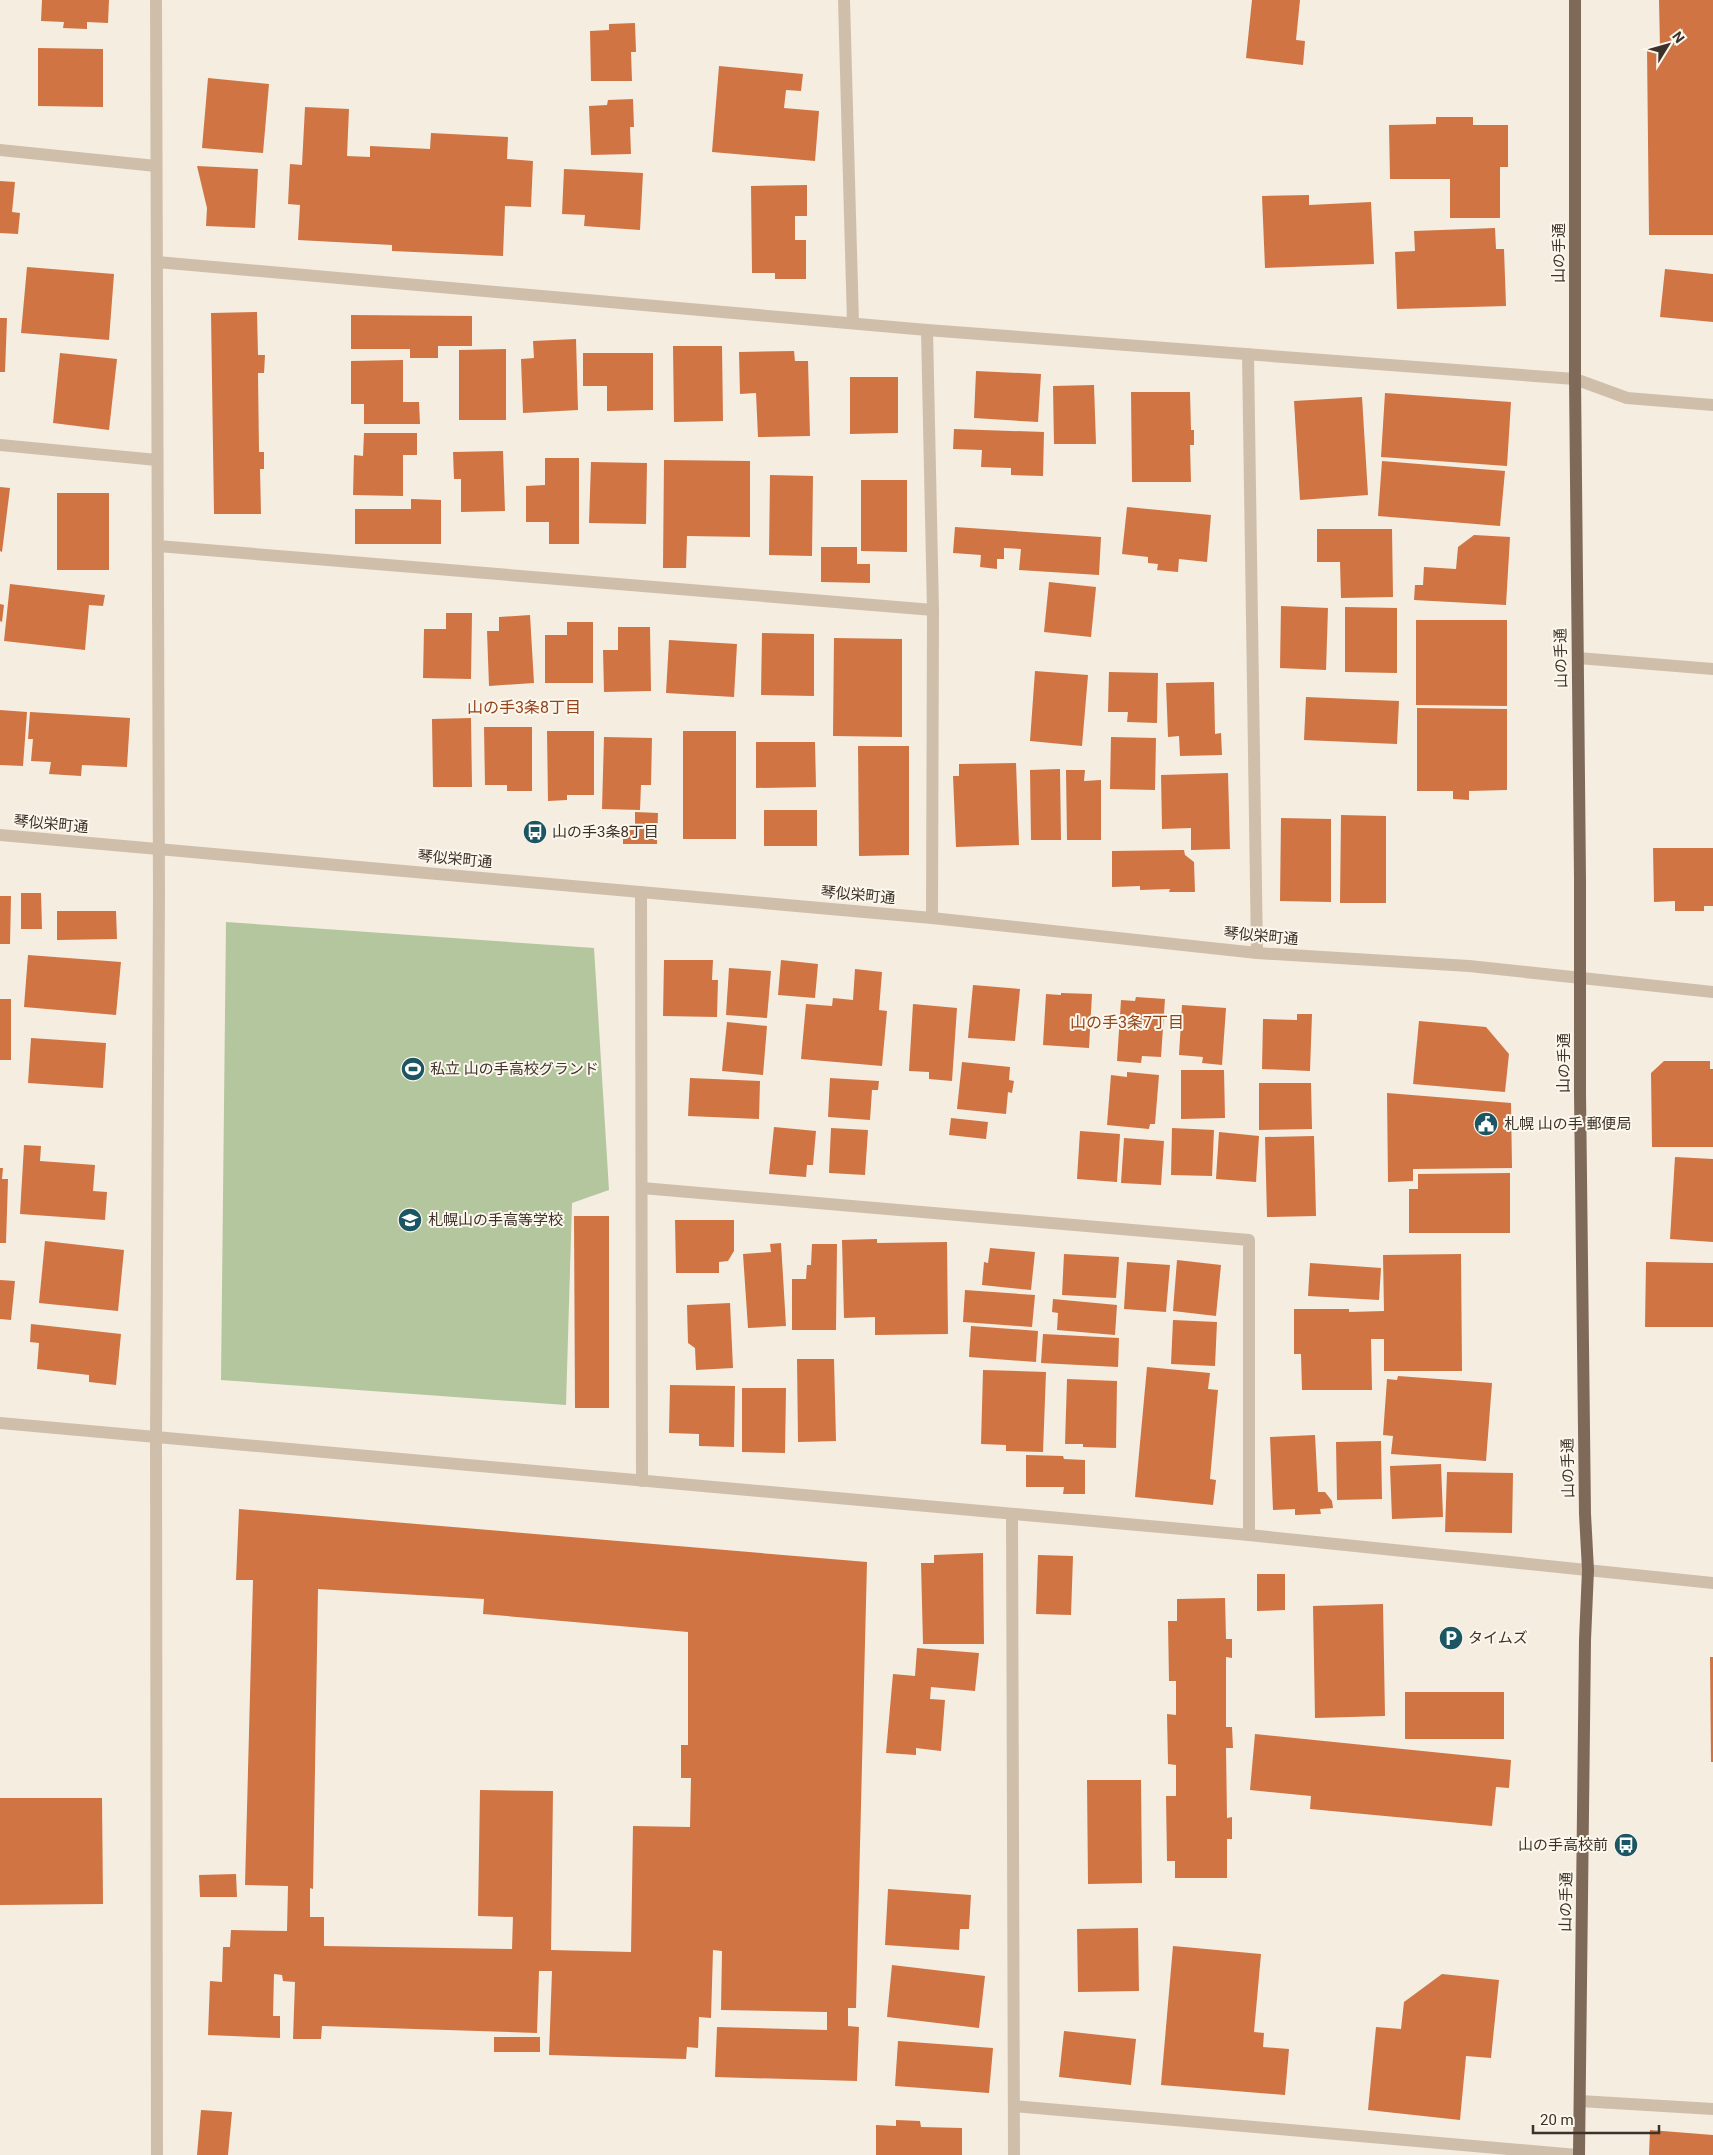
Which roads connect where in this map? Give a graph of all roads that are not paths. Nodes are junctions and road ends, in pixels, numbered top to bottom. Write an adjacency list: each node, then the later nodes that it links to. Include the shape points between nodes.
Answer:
1 (156, 0): 5 (street)
2 (844, 0): 7 (street)
3 (1575, 0): 10 (main road, 山の手通)
4 (0, 150): 5 (street)
5 (156, 166): 6 (street)
6 (157, 262): 7 (street); 13 (street)
7 (852, 323): 8 (street)
8 (927, 330): 9 (street); 15 (street)
9 (1248, 354): 10 (street); 22 (street)
10 (1575, 379): 11 (street, via 1627,398); 16 (main road, 山の手通)
11 (1713, 405)
12 (0, 445): 13 (street)
13 (157, 460): 14 (street)
14 (158, 546): 15 (street); 19 (street)
15 (933, 610): 21 (street)
16 (1578, 658): 17 (street); 23 (main road, 山の手通)
17 (1713, 669)
18 (0, 835): 19 (street, 琴似栄町通)
19 (158, 850): 20 (street, 琴似栄町通); 27 (street)
20 (641, 892): 21 (street, 琴似栄町通); 25 (street)
21 (932, 918): 22 (street, 琴似栄町通)
22 (1258, 953): 23 (street, 琴似栄町通, via 1469,966)
23 (1580, 977): 24 (street, 琴似栄町通); 31 (main road, 山の手通)
24 (1713, 992)
25 (642, 1188): 28 (street); 30 (street, via 1249,1240)
26 (0, 1423): 27 (street)
27 (156, 1438): 28 (street); 36 (street)
28 (642, 1481): 29 (street)
29 (1012, 1515): 30 (street); 34 (street)
30 (1249, 1535): 31 (street)
31 (1588, 1570): 32 (street); 33 (main road, 山の手通)
32 (1713, 1583)
33 (1580, 2102): 35 (street); 38 (main road, 山の手通)
34 (1014, 2106): 37 (street); 38 (street)
35 (1713, 2109)
36 (157, 2155)
37 (1014, 2155)
38 (1578, 2155)

